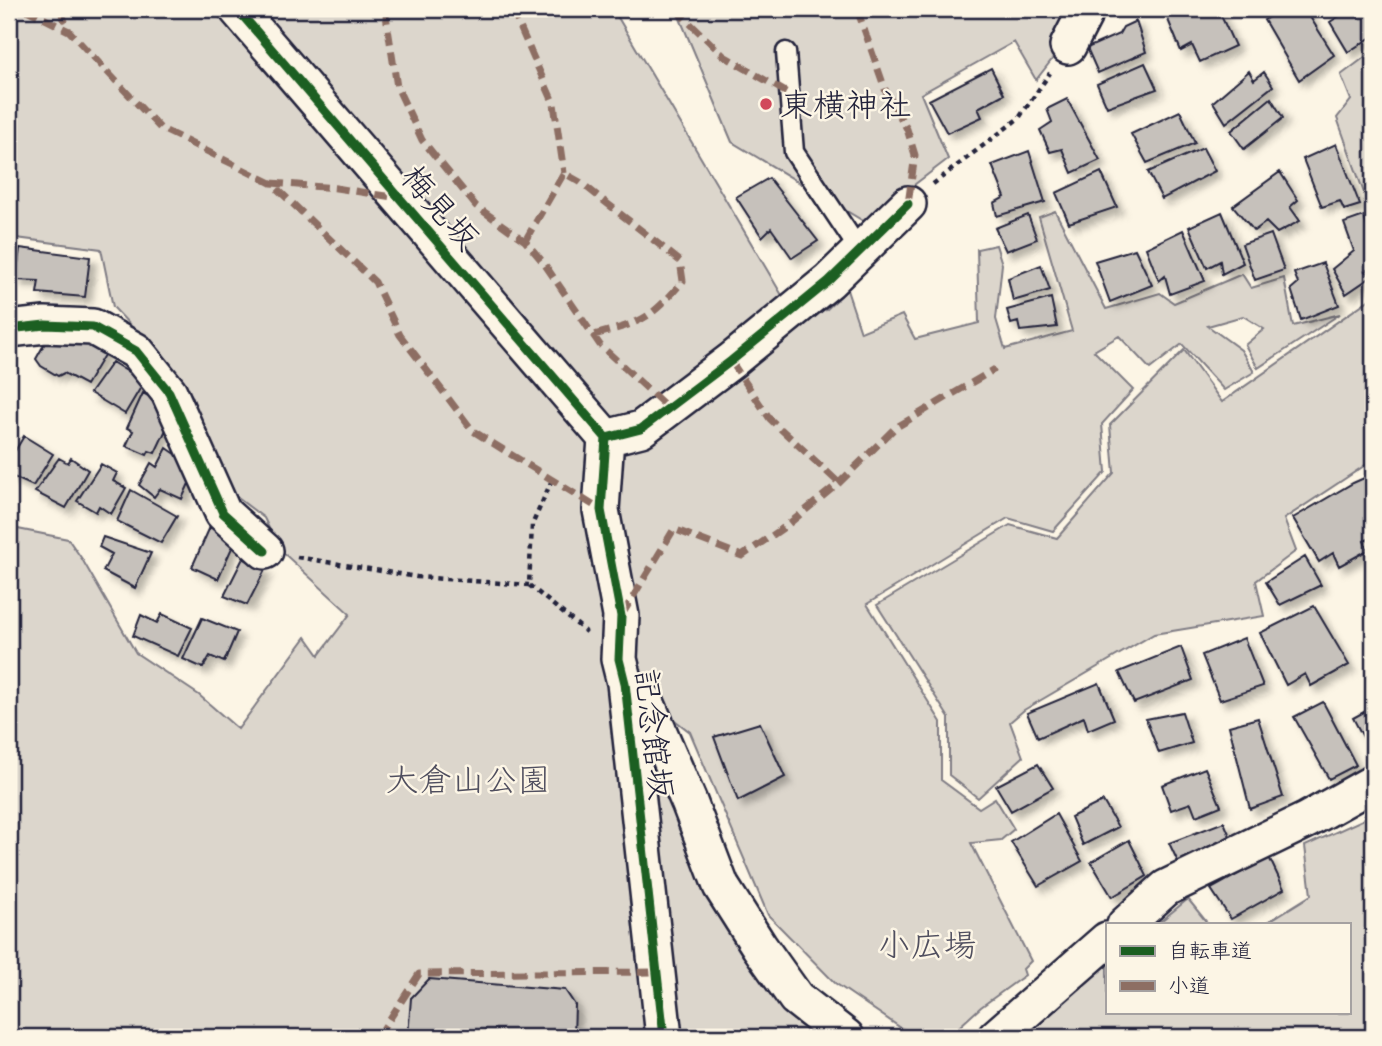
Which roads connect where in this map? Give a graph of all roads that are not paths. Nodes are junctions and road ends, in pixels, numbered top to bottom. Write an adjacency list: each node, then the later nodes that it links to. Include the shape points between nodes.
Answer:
1 (237, 9): 8 (street, 梅見坂)
2 (1087, 9): 3 (street)
3 (1068, 46)
4 (786, 52): 6 (lane, via 794,152)
5 (908, 204): 6 (street)
6 (860, 251): 8 (street, via 756,341 641,429)
7 (9, 329): 9 (street, via 93,327 136,351 169,391 223,513)
8 (606, 438): 10 (street, 記念館坂, via 601,510 621,616)
9 (265, 551)
10 (622, 671): 14 (street, 記念館坂); 15 (street, via 646,702 721,887 796,998)
11 (1373, 783): 12 (street, via 1166,888)
12 (1127, 923)
13 (1106, 941): 16 (street)
14 (664, 1037)
15 (846, 1037)
16 (996, 1037)

